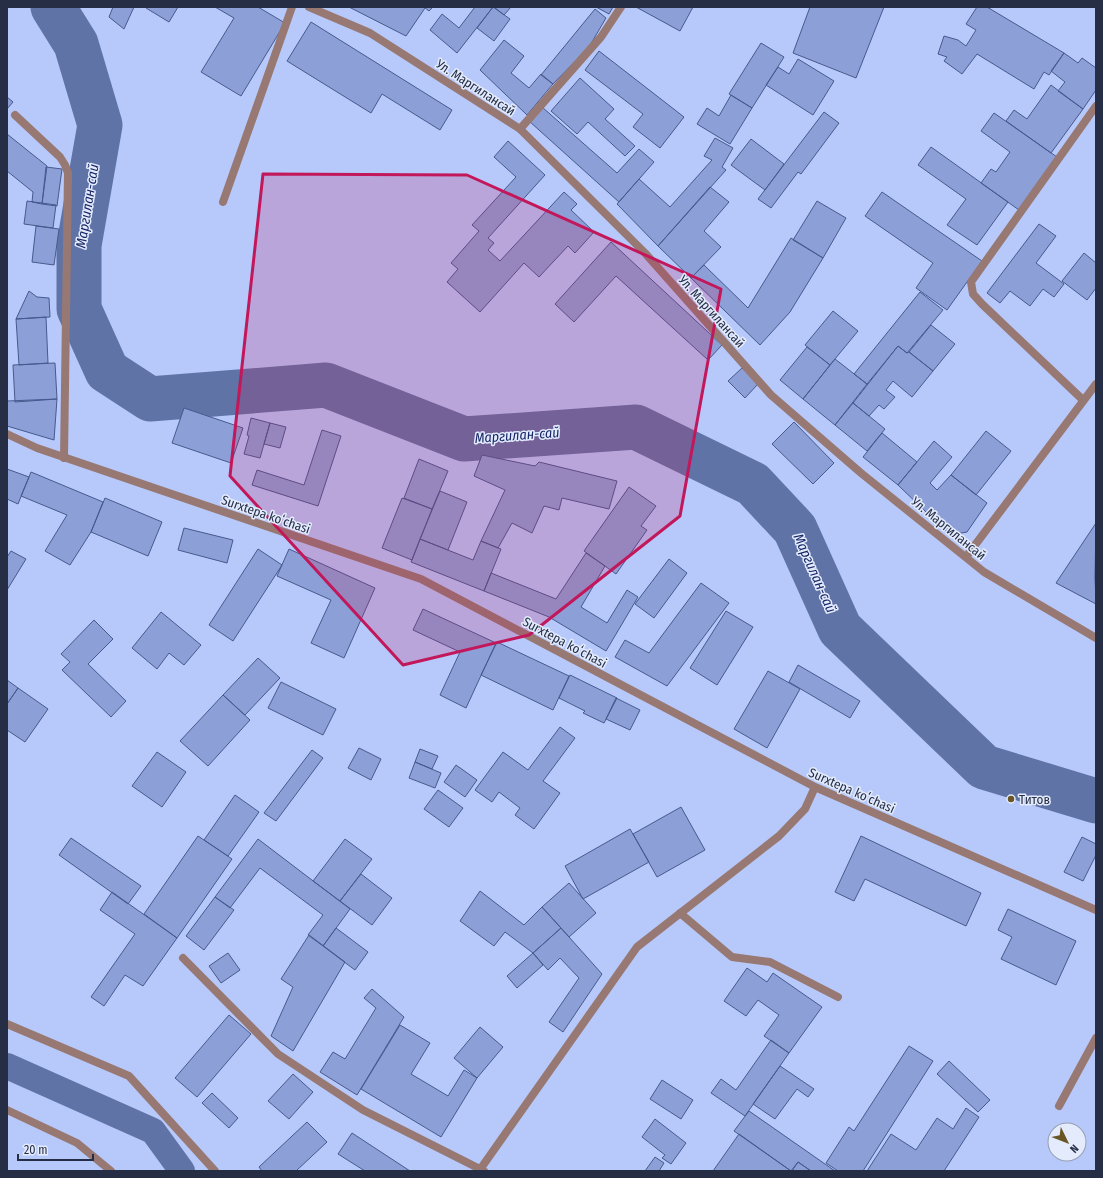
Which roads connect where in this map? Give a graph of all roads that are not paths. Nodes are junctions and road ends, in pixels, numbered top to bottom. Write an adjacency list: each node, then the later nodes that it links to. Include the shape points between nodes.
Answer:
1 (292, 7): 7 (street)
2 (309, 7): 6 (street, Ул. Маргилансай, via 370,33)
3 (621, 7): 6 (street, via 601,37)
4 (1096, 106): 9 (street, via 970,282 973,294 982,304)
5 (15, 115): 11 (street, via 60,157 68,173)
6 (520, 129): 12 (street, Ул. Маргилансай, via 645,253 771,395 861,473)
7 (223, 202)
8 (1096, 384): 9 (street)
9 (1084, 400): 12 (street)
10 (7, 434): 11 (street, Surxtepa koʻchasi)
11 (64, 458): 14 (street, Surxtepa koʻchasi, via 421,579)
12 (966, 557): 13 (street, Ул. Маргилансай, via 984,572)
13 (1096, 638)
14 (815, 787): 15 (street, Surxtepa koʻchasi); 16 (street, via 805,810 779,836)
15 (1096, 910)
16 (680, 913): 18 (street, via 732,957 770,962); 23 (street, via 637,947)
17 (183, 958): 23 (street, via 278,1054 363,1110)
18 (838, 997)
19 (7, 1024): 25 (street, via 129,1076)
20 (1096, 1038): 21 (street)
21 (1059, 1106)
22 (7, 1110): 24 (street, via 77,1143)
23 (481, 1170)
24 (111, 1171)
25 (215, 1171)

